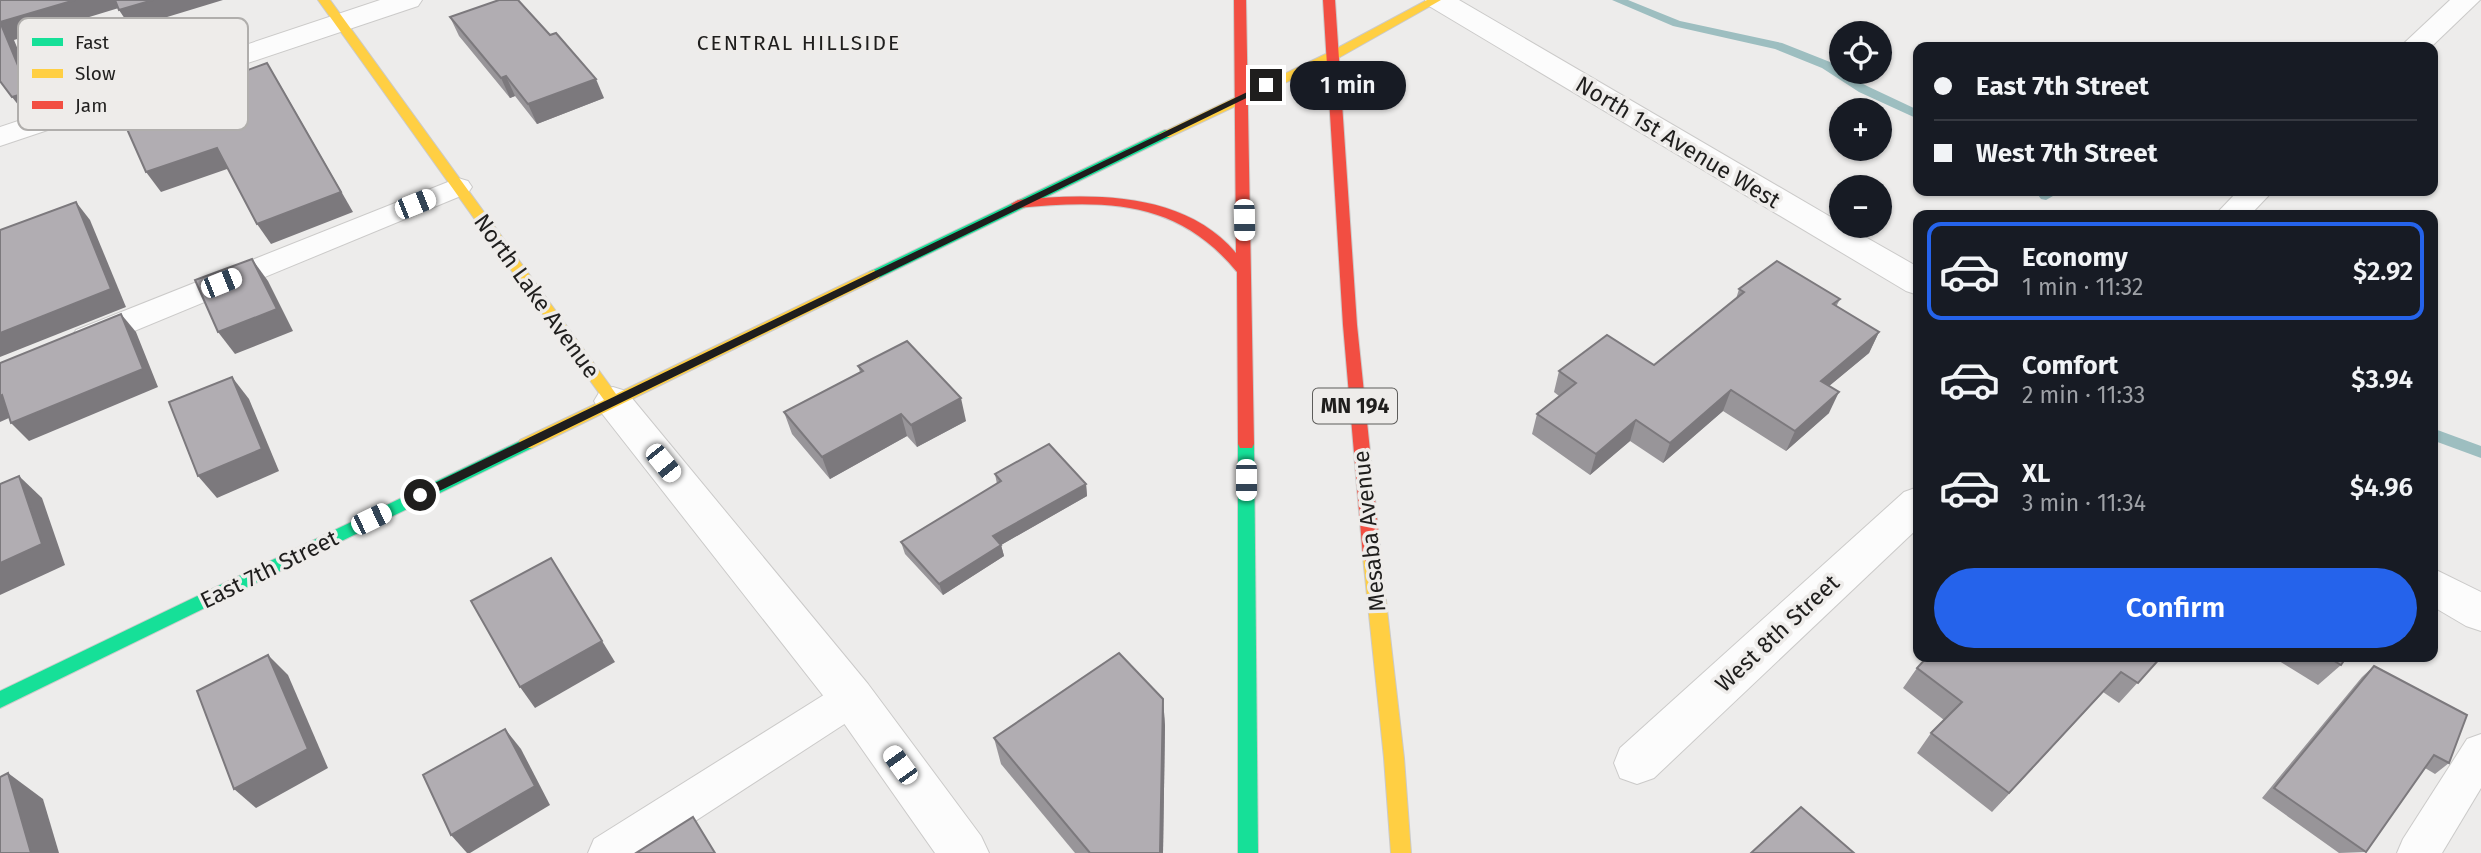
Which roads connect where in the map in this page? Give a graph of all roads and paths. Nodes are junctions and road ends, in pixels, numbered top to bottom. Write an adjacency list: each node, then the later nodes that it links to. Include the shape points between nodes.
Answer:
1 (408, 0): 6 (street)
2 (1240, 0): 10 (main road)
3 (1329, 0): 9 (main road, Mesaba Avenue / MN 194)
4 (1437, 0): 9 (main road, East 7th Street); 18 (street, North 1st Avenue West)
5 (2466, 0): 7 (street)
6 (332, 11): 8 (street); 13 (main road, North Lake Avenue)
7 (2420, 42)
8 (248, 43)
9 (1336, 54): 10 (main road, East 7th Street); 31 (main road, Mesaba Avenue / MN 194, via 1336,122 1354,398)
10 (1242, 96): 15 (main road, East 7th Street); 17 (main road)
11 (18, 130): 12 (street)
12 (0, 137)
13 (458, 187): 19 (lane); 20 (main road, North Lake Avenue)
14 (2252, 196): 16 (street)
15 (1018, 204): 17 (main road, via 1085,199 1154,210 1210,234 1229,249); 20 (main road, East 7th Street)
16 (2236, 210)
17 (1245, 273): 30 (main road)
18 (1913, 280)
19 (64, 347)
20 (613, 401): 24 (street, North Lake Avenue); 25 (main road, East 7th Street)
21 (1913, 508): 27 (street, West 8th Street)
22 (2438, 588): 23 (street)
23 (2481, 613)
24 (852, 698): 28 (lane); 29 (street, North Lake Avenue)
25 (0, 700)
26 (2481, 752): 32 (lane)
27 (1637, 763)
28 (609, 853)
29 (964, 853)
30 (1248, 853)
31 (1401, 853)
32 (2418, 853)

